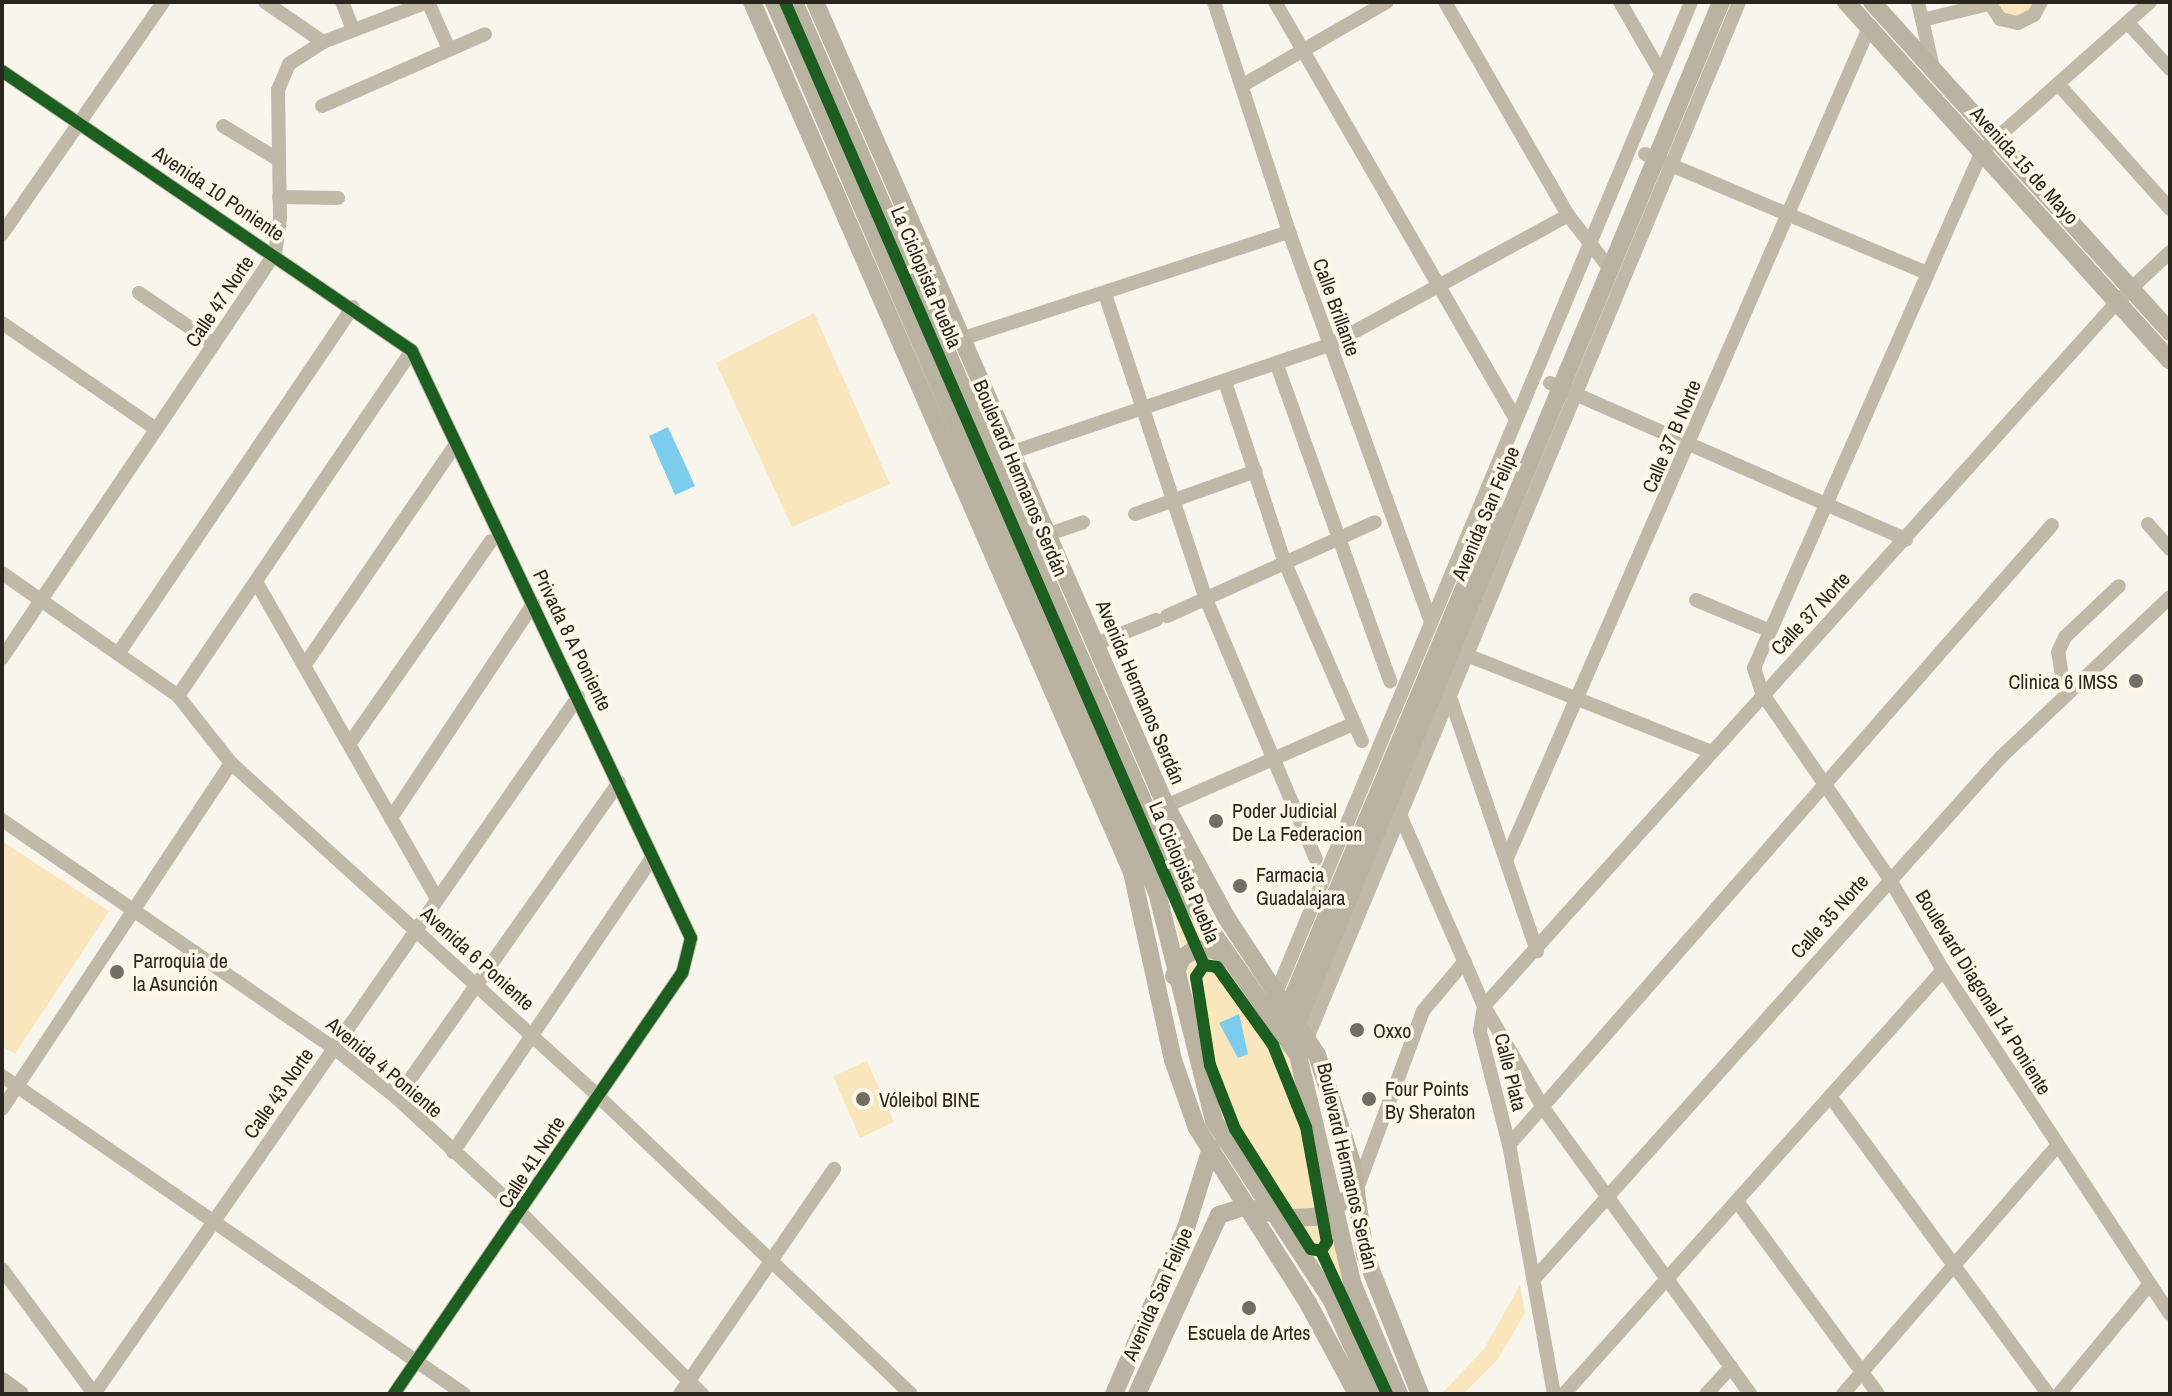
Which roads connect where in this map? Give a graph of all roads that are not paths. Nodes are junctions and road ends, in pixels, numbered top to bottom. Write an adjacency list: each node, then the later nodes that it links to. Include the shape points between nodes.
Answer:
1 (163, 2): 42 (street)
2 (265, 2): 29 (street)
3 (342, 2): 27 (street)
4 (427, 2): 27 (street, Calle 47 Norte); 30 (street)
5 (752, 2): 36 (main road)
6 (774, 2): 41 (main road, Boulevard Hermanos Serdán)
7 (794, 2): 44 (main road, Boulevard Hermanos Serdán)
8 (815, 2): 46 (main road, Avenida Hermanos Serdán)
9 (1214, 2): 38 (street, Calle Brillante)
10 (1275, 2): 31 (street)
11 (1387, 2): 31 (street)
12 (1445, 2): 53 (street)
13 (1620, 2): 35 (street)
14 (1691, 2): 35 (street, Avenida San Felipe)
15 (1709, 2): 48 (main road, Avenida San Felipe)
16 (1721, 2): 48 (main road, Avenida San Felipe)
17 (1739, 2): 48 (street, Avenida San Felipe)
18 (1846, 2): 26 (main road, Avenida 15 de Mayo)
19 (1872, 2): 32 (main road, Avenida 15 de Mayo)
20 (1918, 2): 24 (street)
21 (2041, 2): 23 (street, via 2034,15 2018,23 2000,19)
22 (2150, 2): 25 (street)
23 (1989, 3): 24 (street)
24 (1922, 20): 32 (street)
25 (2128, 23): 33 (street); 37 (street)
26 (1869, 28): 39 (main road, Avenida 15 de Mayo); 54 (street, Calle 37 B Norte)
27 (353, 29): 29 (street, Calle 47 Norte)
28 (485, 34): 30 (street)
29 (323, 42): 49 (street, Calle 47 Norte, via 300,54 282,75)
30 (449, 49): 40 (street)
31 (1305, 50): 38 (street); 63 (street)
32 (1933, 69): 39 (street); 45 (main road, Avenida 15 de Mayo)
33 (2170, 69)
34 (2, 71): 42 (street, Avenida 10 Poniente)
35 (1661, 73): 57 (street, Avenida San Felipe)
36 (783, 74): 41 (main road); 154 (main road, via 1132,872)
37 (2058, 84): 45 (street); 52 (street)
38 (1243, 85): 55 (street, Calle Brillante)
39 (1937, 100): 47 (main road, Avenida 15 de Mayo)
40 (322, 106)
41 (824, 120): 149 (main road, Boulevard Hermanos Serdán, via 1157,892)
42 (80, 124): 56 (street); 59 (street, Avenida 10 Poniente)
43 (223, 126): 49 (street)
44 (849, 128): 46 (main road); 74 (main road, Boulevard Hermanos Serdán)
45 (1996, 137): 47 (street); 66 (main road, Avenida 15 de Mayo)
46 (877, 150): 62 (main road, Avenida Hermanos Serdán)
47 (1982, 151): 61 (street); 66 (main road, Avenida 15 de Mayo)
48 (1658, 158): 54 (street); 60 (main road, Avenida San Felipe); 78 (street, Avenida San Felipe)
49 (277, 159): 50 (street, Calle 47 Norte)
50 (279, 197): 51 (street); 59 (street, Calle 47 Norte)
51 (338, 198)
52 (2170, 209)
53 (1568, 215): 57 (street); 63 (street)
54 (1786, 216): 61 (street); 84 (street, Calle 37 B Norte)
55 (1289, 232): 65 (street); 72 (street, Calle Brillante)
56 (2, 234)
57 (1588, 245): 60 (street); 80 (street, Avenida San Felipe)
58 (2170, 252): 66 (street, Calle 37 Norte)
59 (275, 254): 67 (street, Avenida 10 Poniente); 71 (street, Calle 47 Norte)
60 (1606, 265): 78 (main road, Avenida San Felipe)
61 (1927, 273): 89 (street)
62 (933, 275): 70 (main road, Avenida Hermanos Serdán); 74 (main road, via 930,290 948,336)
63 (1441, 287): 72 (street); 80 (street)
64 (139, 293): 71 (street)
65 (1105, 294): 70 (street); 79 (street)
66 (2124, 294): 69 (main road, Avenida 15 de Mayo); 75 (main road, Avenida 15 de Mayo); 95 (street, Calle 37 Norte)
67 (353, 307): 73 (street, Avenida 10 Poniente); 114 (street)
68 (2, 323): 82 (street)
69 (2170, 332)
70 (961, 339): 81 (main road, Avenida Hermanos Serdán)
71 (214, 344): 82 (street, Calle 47 Norte)
72 (1330, 345): 76 (street); 110 (street, Calle Brillante)
73 (412, 351): 83 (street, Privada 8 A Poniente); 103 (street)
74 (946, 353): 87 (main road, Boulevard Hermanos Serdán)
75 (2170, 360)
76 (1277, 365): 77 (street); 96 (street)
77 (1225, 382): 79 (street); 86 (street)
78 (1562, 388): 84 (street); 113 (main road, Avenida San Felipe); 113 (street, Avenida San Felipe)
79 (1143, 409): 85 (street); 88 (street)
80 (1516, 419): 110 (street, Avenida San Felipe)
81 (1000, 422): 85 (main road, Avenida Hermanos Serdán); 87 (main road)
82 (156, 429): 106 (street, Calle 47 Norte)
83 (456, 444): 109 (street, Privada 8 A Poniente); 116 (street)
84 (1689, 444): 89 (street); 123 (street, Calle 37 B Norte)
85 (1013, 452): 98 (main road, Avenida Hermanos Serdán)
86 (1256, 471): 88 (street); 100 (street)
87 (1007, 496): 102 (main road, Boulevard Hermanos Serdán)
88 (1173, 500): 90 (street); 107 (street)
89 (1826, 506): 95 (street); 111 (street)
90 (1135, 514)
91 (1083, 522): 98 (street)
92 (1375, 522): 96 (street)
93 (2148, 524): 99 (street)
94 (2052, 525): 131 (street)
95 (1906, 539): 119 (street, Calle 37 Norte)
96 (1337, 540): 100 (street); 117 (street)
97 (491, 541): 126 (street)
98 (1052, 541): 102 (main road); 112 (main road, Avenida Hermanos Serdán)
99 (2170, 549)
100 (1285, 563): 107 (street); 124 (street)
101 (2, 573): 106 (street, Avenida 6 Poniente)
102 (1043, 580): 146 (main road, Boulevard Hermanos Serdán, via 1180,886)
103 (258, 585): 116 (street); 121 (street)
104 (2119, 586): 118 (street, via 2065,637 2058,652 2062,676)
105 (2170, 597): 118 (street, Calle 35 Norte)
106 (41, 599): 114 (street, Avenida 6 Poniente); 115 (street, Calle 47 Norte)
107 (1206, 599): 112 (street); 128 (street)
108 (1696, 600): 111 (street)
109 (533, 604): 122 (street, Privada 8 A Poniente); 135 (street)
110 (1431, 622): 153 (street, Avenida San Felipe)
111 (1768, 630): 119 (street, via 1754,668)
112 (1096, 644): 133 (main road, Avenida Hermanos Serdán)
113 (1452, 650): 120 (street, Avenida San Felipe); 123 (street); 132 (main road, Avenida San Felipe)
114 (118, 654): 121 (street, Avenida 6 Poniente)
115 (2, 658)
116 (306, 663): 126 (street)
117 (1390, 681)
118 (2071, 687): 140 (street, Calle 35 Norte)
119 (1762, 693): 127 (street, Calle 37 Norte); 131 (street, Boulevard Diagonal 14 Poniente)
120 (1449, 694): 134 (street, Avenida San Felipe); 138 (street)
121 (178, 696): 129 (street, Avenida 6 Poniente)
122 (578, 697): 130 (street, Privada 8 A Poniente); 141 (street, Calle 43 Norte)
123 (1576, 703): 127 (street); 138 (street, Calle 37 B Norte)
124 (1353, 724): 125 (street); 128 (street)
125 (1362, 741)
126 (350, 743): 135 (street)
127 (1711, 752): 145 (street, Calle 37 Norte)
128 (1274, 759): 133 (street); 139 (street)
129 (231, 763): 142 (street); 143 (street, Avenida 6 Poniente)
130 (619, 782): 137 (street, Privada 8 A Poniente); 150 (street)
131 (1825, 783): 140 (street, Boulevard Diagonal 14 Poniente); 163 (street)
132 (1388, 786): 134 (street, Calle Plata); 153 (main road, Avenida San Felipe)
133 (1166, 806): 153 (main road, Avenida Hermanos Serdán)
134 (1399, 813): 147 (street, Calle Plata); 153 (street, Avenida San Felipe)
135 (391, 818): 141 (street)
136 (2, 820): 142 (street, Avenida 4 Poniente)
137 (652, 858): 144 (street, Privada 8 A Poniente); 155 (street)
138 (1507, 858): 145 (street)
139 (1316, 859)
140 (1889, 878): 148 (street, Boulevard Diagonal 14 Poniente); 171 (street, Calle 35 Norte)
141 (437, 899): 143 (street, Calle 43 Norte)
142 (133, 911): 156 (street, Avenida 4 Poniente); 158 (street)
143 (417, 930): 150 (street, Avenida 6 Poniente); 156 (street, Calle 43 Norte)
144 (692, 948): 159 (street, Calle 41 Norte, via 682,973)
145 (1537, 951): 152 (street, Calle 37 Norte)
146 (1231, 960): 149 (main road, via 1215,950 1195,949 1182,958); 153 (main road, Boulevard Hermanos Serdán)
147 (1465, 961): 152 (street, Calle Plata); 170 (street, via 1423,1011)
148 (1943, 970): 160 (street); 166 (street, Boulevard Diagonal 14 Poniente)
149 (1174, 976): 151 (main road, Boulevard Hermanos Serdán)
150 (478, 985): 155 (street, Avenida 6 Poniente); 161 (street)
151 (1180, 1000): 154 (main road); 164 (main road, Boulevard Hermanos Serdán)
152 (1484, 1006): 163 (street); 165 (street, Calle Plata, via 1480,1031)
153 (1287, 1019): 170 (main road, Avenida Hermanos Serdán, via 1345,1135); 173 (main road, Boulevard Hermanos Serdán, via 1308,1079)
154 (1167, 1028): 168 (main road, via 1184,1099)
155 (534, 1036): 159 (street, Avenida 6 Poniente); 167 (street)
156 (334, 1048): 161 (street, Avenida 4 Poniente); 177 (street, Calle 43 Norte)
157 (2, 1076): 158 (street)
158 (18, 1086): 162 (street); 177 (street)
159 (598, 1096): 175 (street, Calle 41 Norte); 178 (street, Avenida 6 Poniente)
160 (1830, 1096): 172 (street); 179 (street)
161 (397, 1098): 167 (street, Avenida 4 Poniente)
162 (2, 1109)
163 (1544, 1109): 165 (street); 171 (street)
164 (1214, 1121): 168 (main road, Avenida San Felipe); 176 (main road, Boulevard Hermanos Serdán)
165 (1509, 1145): 181 (street, Calle Plata)
166 (2058, 1145): 179 (street); 183 (street, Boulevard Diagonal 14 Poniente)
167 (453, 1152): 175 (street, Avenida 4 Poniente)
168 (1211, 1155): 174 (main road); 184 (main road, Avenida San Felipe)
169 (834, 1169): 178 (street)
170 (1355, 1194): 173 (main road); 202 (main road, Avenida Hermanos Serdán, via 1365,1255)
171 (1607, 1197): 181 (street, Calle 35 Norte); 182 (street)
172 (1739, 1204): 182 (street); 189 (street)
173 (1338, 1206): 176 (main road, via 1315,1217); 201 (main road, Boulevard Hermanos Serdán, via 1353,1285)
174 (1244, 1207): 176 (main road); 185 (main road, Avenida San Felipe, via 1225,1210 1214,1220); 192 (main road)
175 (521, 1213): 187 (street, Calle 41 Norte); 191 (street, Avenida 4 Poniente)
176 (1275, 1214): 192 (main road, Boulevard Hermanos Serdán, via 1331,1299)
177 (215, 1219): 187 (street); 194 (street, Calle 43 Norte)
178 (769, 1260): 191 (street); 198 (street, Avenida 6 Poniente)
179 (1956, 1264): 189 (street); 209 (street)
180 (2, 1269): 194 (street)
181 (1534, 1279): 203 (street, Calle Plata)
182 (1669, 1282): 188 (street); 204 (street)
183 (2149, 1285): 186 (street, Boulevard Diagonal 14 Poniente); 210 (street)
184 (1159, 1290): 185 (main road); 199 (main road, Avenida San Felipe)
185 (1179, 1299): 200 (main road, Avenida San Felipe)
186 (2170, 1314)
187 (418, 1361): 195 (street, Calle 41 Norte); 196 (street)
188 (1731, 1367): 205 (street); 206 (street)
189 (1862, 1372): 207 (street); 208 (street)
190 (2, 1381): 193 (main road)
191 (684, 1388): 197 (street, Avenida 4 Poniente)
192 (1367, 1392)
193 (20, 1394)
194 (94, 1394)
195 (394, 1394)
196 (464, 1394)
197 (702, 1394)
198 (911, 1394)
199 (1114, 1394)
200 (1137, 1394)
201 (1399, 1394)
202 (1420, 1394)
203 (1554, 1394)
204 (1564, 1394)
205 (1706, 1394)
206 (1750, 1394)
207 (1843, 1394)
208 (1878, 1394)
209 (2048, 1394)
210 (2059, 1394)

